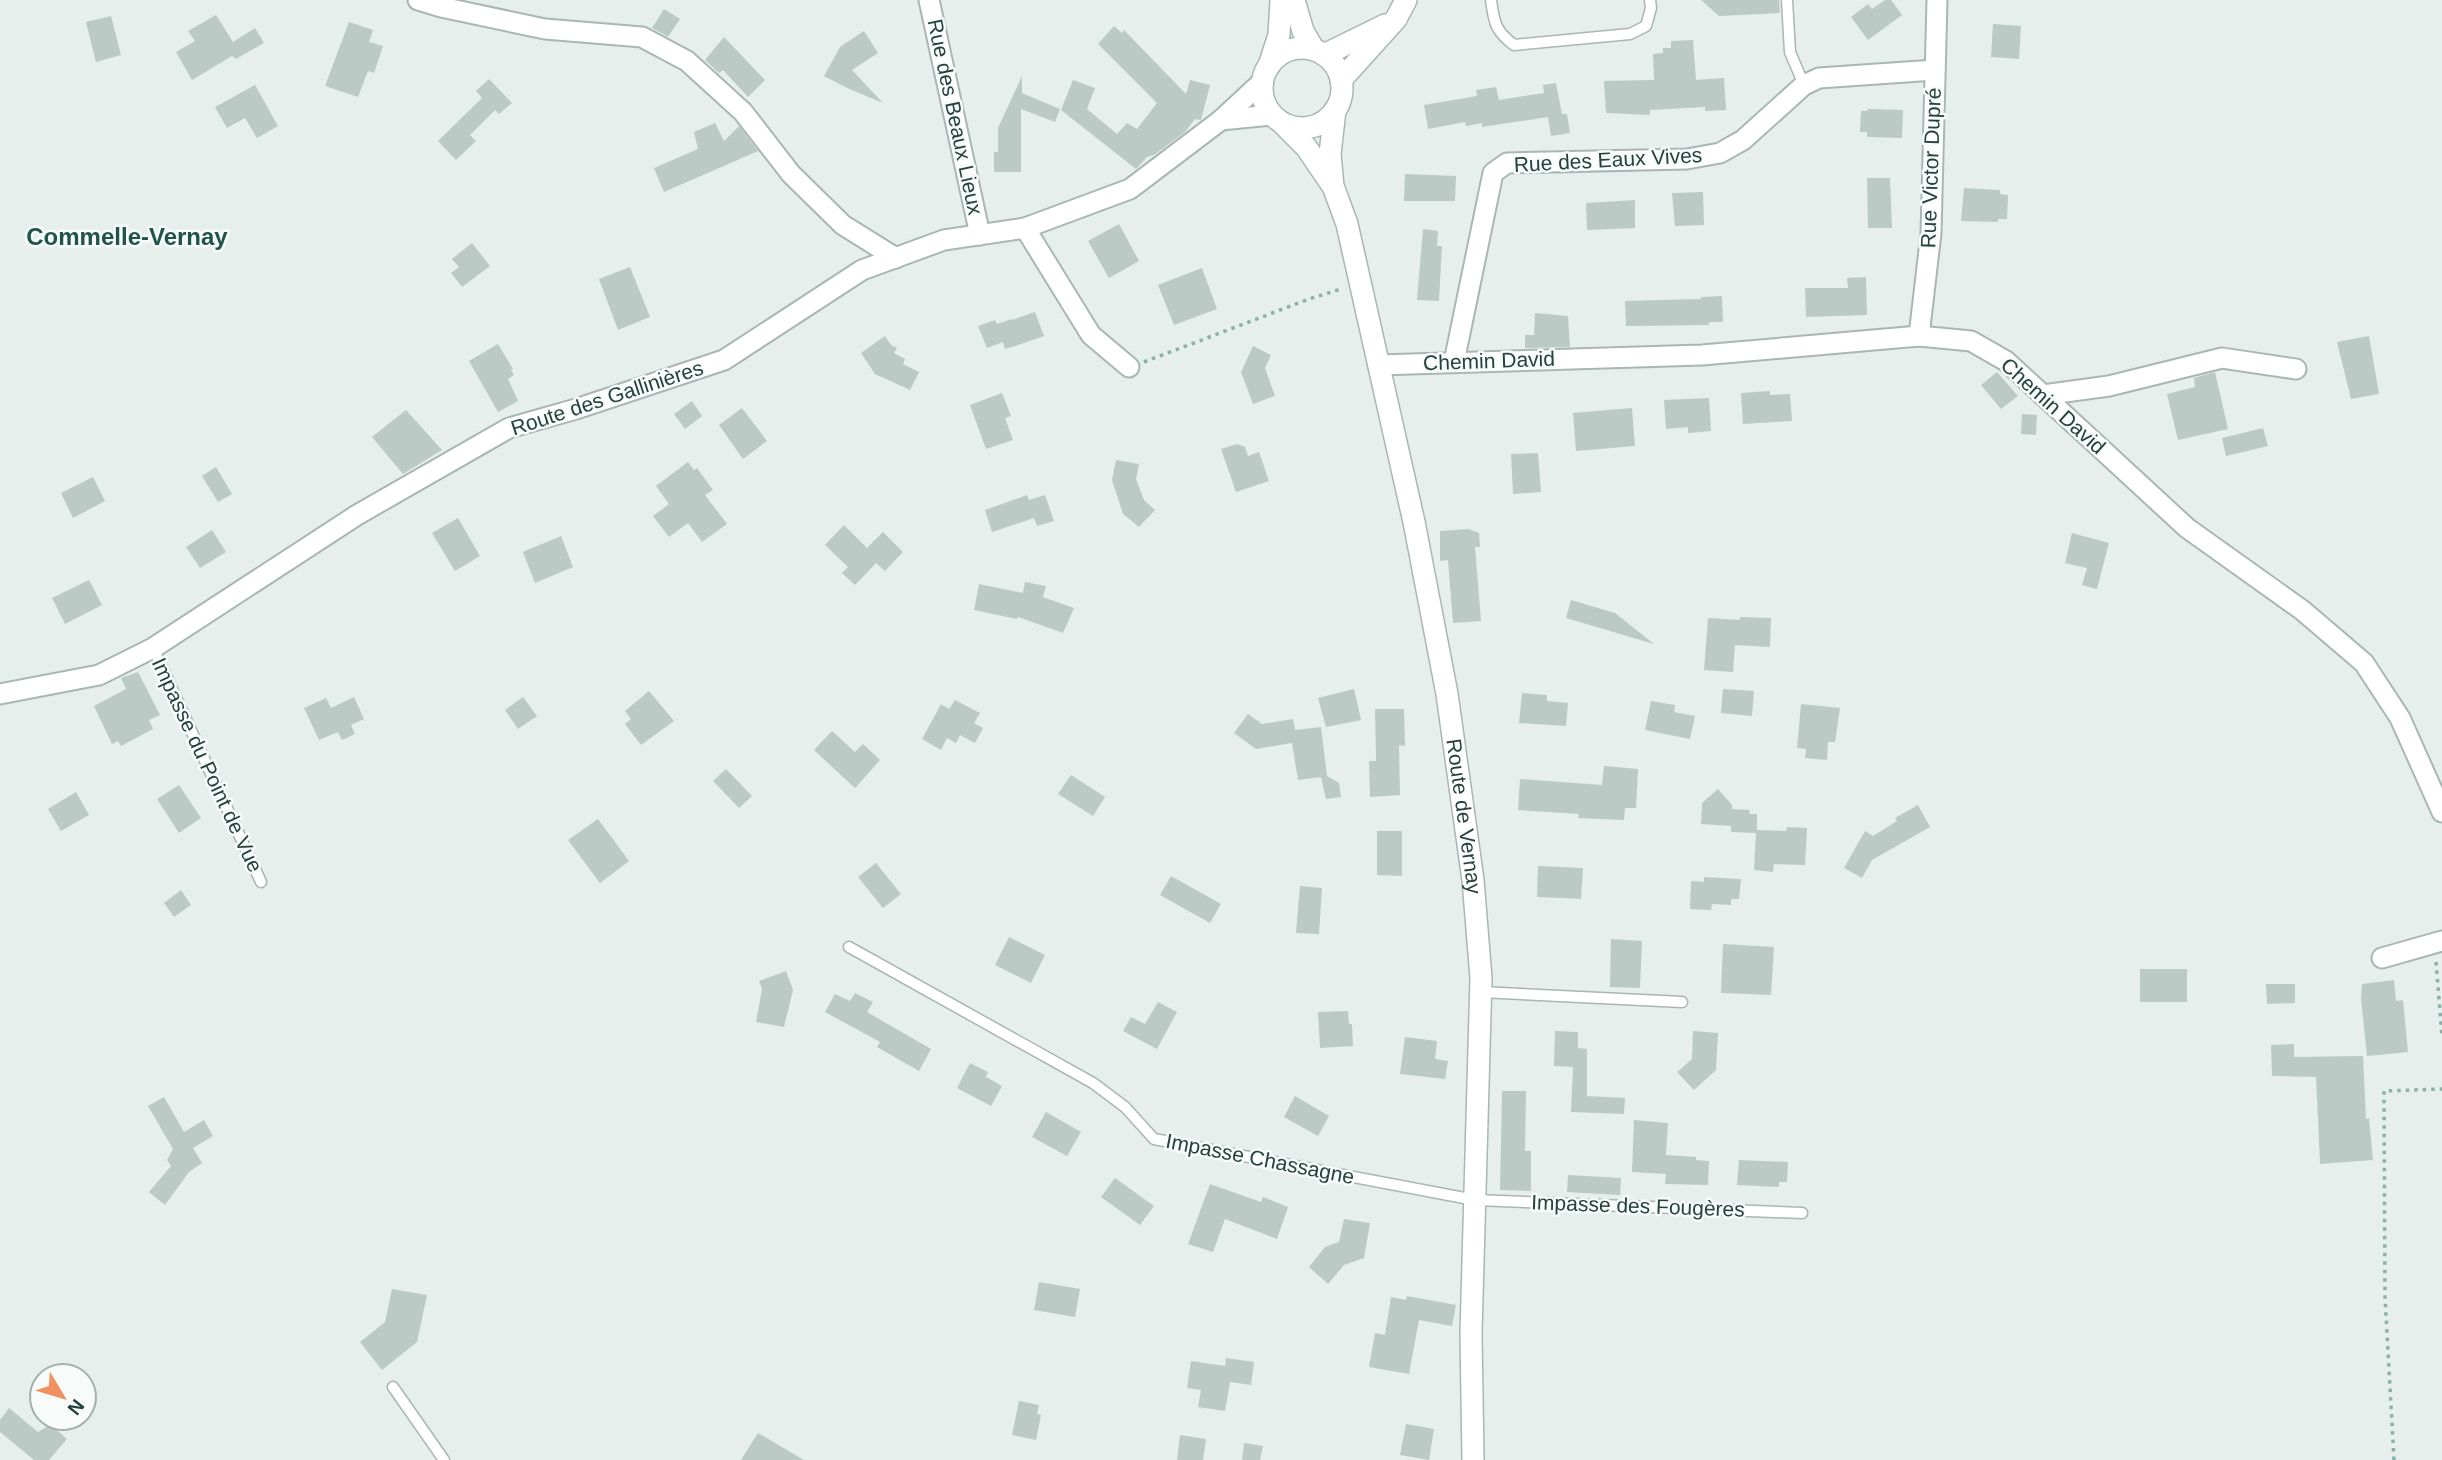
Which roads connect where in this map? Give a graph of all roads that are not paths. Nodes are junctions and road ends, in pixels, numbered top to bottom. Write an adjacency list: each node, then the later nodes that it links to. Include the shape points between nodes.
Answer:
1 (418, 0): 21 (street, via 544,29 642,37 687,61 743,112 791,174 843,225)
2 (929, 0): 20 (street, Rue des Beaux Lieux)
3 (1281, 0): 12 (street, via 1279,35)
4 (1294, 0): 10 (street, via 1303,31)
5 (1491, 0): 6 (lane, via 1494,24 1514,45 1630,34 1647,26)
6 (1650, 0)
7 (1787, 0): 14 (lane, via 1790,52)
8 (1937, 0): 11 (street, Rue Victor Dupré)
9 (1401, 10): 10 (street); 13 (street)
10 (1319, 52): 12 (street, via 1288,51 1277,57); 13 (street, via 1338,70)
11 (1935, 70): 14 (street, Rue des Eaux Vives, via 1819,78); 22 (street, Rue Victor Dupré, via 1931,233)
12 (1266, 74): 16 (street, via 1263,97); 17 (street, Route des Gallinières)
13 (1341, 80): 15 (street)
14 (1804, 85): 23 (street, Rue des Eaux Vives, via 1744,140 1720,153 1688,159 1507,163 1493,173)
15 (1335, 110): 16 (street, via 1327,119 1304,128); 18 (street, Route de Vernay, via 1330,154)
16 (1276, 119): 17 (street); 18 (street, Route de Vernay, via 1306,147)
17 (1221, 120): 19 (street, Route des Gallinières, via 1130,189)
18 (1333, 186): 24 (street, Route de Vernay, via 1347,225)
19 (1024, 228): 20 (street, Route des Gallinières); 25 (street, via 1091,335)
20 (980, 235): 21 (street, Route des Gallinières, via 944,240)
21 (896, 258): 28 (street, Route des Gallinières, via 862,270 724,360 509,428 357,515)
22 (1919, 336): 23 (street, Chemin David, via 1702,355); 27 (street, Chemin David, via 1971,341 2006,360)
23 (1454, 362): 24 (street, Chemin David)
24 (1378, 365): 35 (street, Route de Vernay, via 1447,694 1473,880)
25 (1129, 367)
26 (2296, 369): 27 (street, via 2222,358 2109,386)
27 (2042, 395): 30 (street, Chemin David, via 2187,528 2302,610 2364,663 2400,718)
28 (153, 648): 29 (street, Route des Gallinières, via 99,675); 31 (lane, Impasse du Point de Vue)
29 (0, 694)
30 (2442, 812)
31 (261, 881)
32 (2438, 942): 34 (street)
33 (849, 947): 37 (lane, Impasse Chassagne, via 1093,1083 1125,1107 1154,1139)
34 (2382, 958)
35 (1480, 992): 36 (lane); 37 (street, Route de Vernay)
36 (1682, 1002)
37 (1475, 1200): 38 (lane, Impasse des Fougères); 41 (street, Route de Vernay)
38 (1802, 1213)
39 (393, 1387): 40 (lane)
40 (444, 1460)
41 (1473, 1460)

